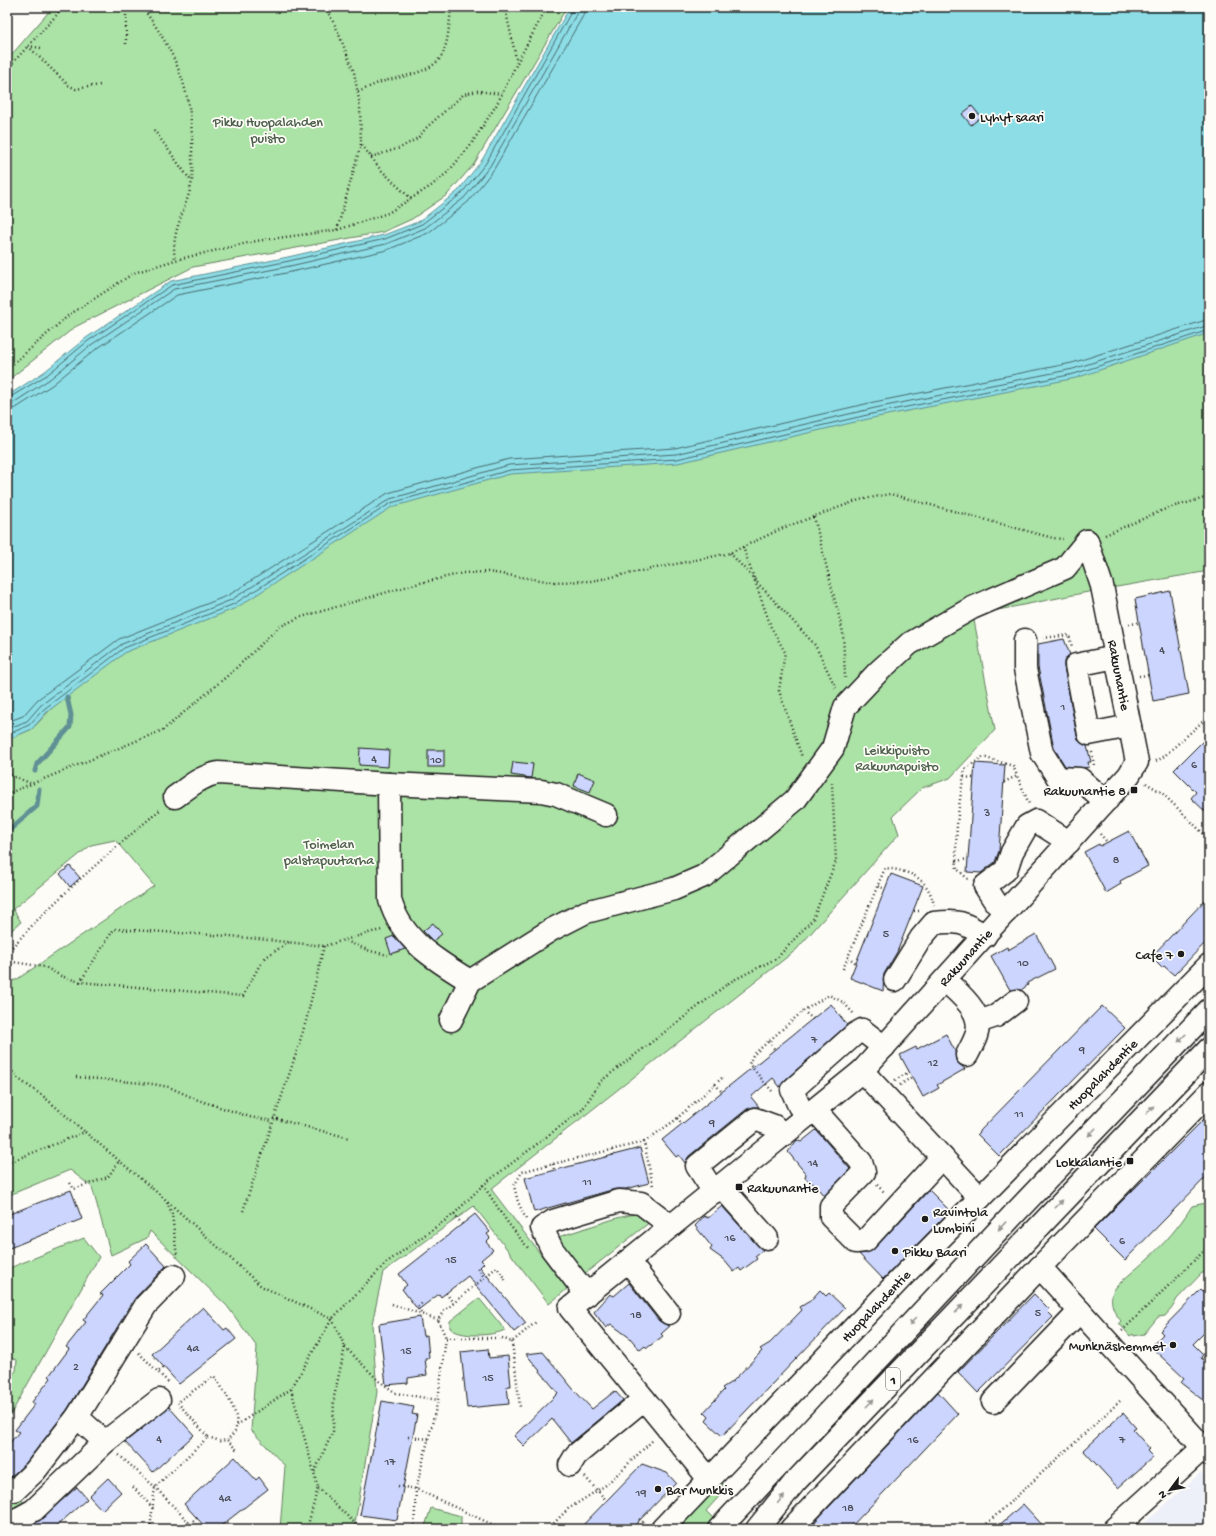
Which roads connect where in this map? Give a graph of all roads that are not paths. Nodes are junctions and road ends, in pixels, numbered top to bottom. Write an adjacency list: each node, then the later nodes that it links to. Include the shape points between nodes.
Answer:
1 (1025, 640): 6 (street, via 1025,669 1042,753 1058,778 1080,779 1096,793)
2 (1116, 657): 3 (street, Rakuunantie); 3 (street, via 1076,665 1089,734); 14 (street, Rakuunantie, via 1102,586 1087,541 1065,568 972,608 909,644 878,672 846,707 833,748 795,800 704,876 674,889 586,912 551,930)
3 (1130, 726): 6 (street, Rakuunantie, via 1137,762)
4 (389, 784): 5 (street, via 218,773 199,779); 7 (street, via 541,791 556,794); 14 (street, via 390,900 394,913 403,928 434,959)
5 (175, 797)
6 (1108, 799): 8 (street, Rakuunantie)
7 (606, 815)
8 (1069, 842): 9 (street, Rakuunantie); 9 (street, via 1036,821 1027,826 1012,852 1006,870 985,886)
9 (1006, 912): 10 (street, Rakuunantie)
10 (985, 936): 12 (street, via 974,928 954,920 934,923 921,938); 13 (street, Rakuunantie)
11 (1209, 965): 28 (street, Huopalahdentie)
12 (895, 980)
13 (945, 980): 18 (street, via 973,1008); 19 (street, Rakuunantie)
14 (470, 981): 17 (street)
15 (1016, 1001): 18 (street, via 996,1016)
16 (1209, 1010): 48 (street, 1, one-way to 48, via 1003,1225)
17 (451, 1020)
18 (978, 1022): 21 (street, via 977,1034)
19 (879, 1043): 22 (street, Rakuunantie); 24 (street, via 862,1030 792,1090 799,1106)
20 (1209, 1049): 49 (street, 1, one-way to 20, via 795,1482)
21 (967, 1055)
22 (862, 1071): 24 (street, Rakuunantie); 26 (street)
23 (1209, 1093): 32 (street)
24 (811, 1113): 25 (street, Rakuunantie); 26 (street, via 861,1162 864,1172 831,1206 832,1217 856,1242 865,1241)
25 (783, 1135): 27 (street, Rakuunantie); 27 (street, via 774,1126 755,1119 697,1166)
26 (942, 1157): 28 (street)
27 (717, 1189): 29 (street, Rakuunantie); 30 (street)
28 (980, 1198): 44 (street, Huopalahdentie)
29 (671, 1226): 31 (street, Rakuunantie); 34 (street, via 641,1203 620,1200 553,1221 542,1228 552,1249)
30 (767, 1238)
31 (628, 1261): 34 (street, Rakuunantie); 36 (street)
32 (1040, 1267): 35 (street); 50 (street)
33 (174, 1276): 40 (street, via 146,1304)
34 (587, 1295): 38 (street, Rakuunantie, via 570,1308)
35 (1080, 1311): 39 (street); 42 (street)
36 (670, 1313)
37 (170, 1397): 41 (street)
38 (644, 1399): 43 (street, via 576,1455); 44 (street, Rakuunantie)
39 (993, 1402)
40 (77, 1417): 41 (street); 45 (street, via 35,1471)
41 (105, 1442): 46 (street, via 34,1510)
42 (1206, 1451): 51 (street)
43 (570, 1465)
44 (709, 1479): 47 (street, Huopalahdentie)
45 (15, 1490)
46 (7, 1525)
47 (662, 1529)
48 (719, 1529)
49 (757, 1529)
50 (791, 1529)
51 (1114, 1529)

